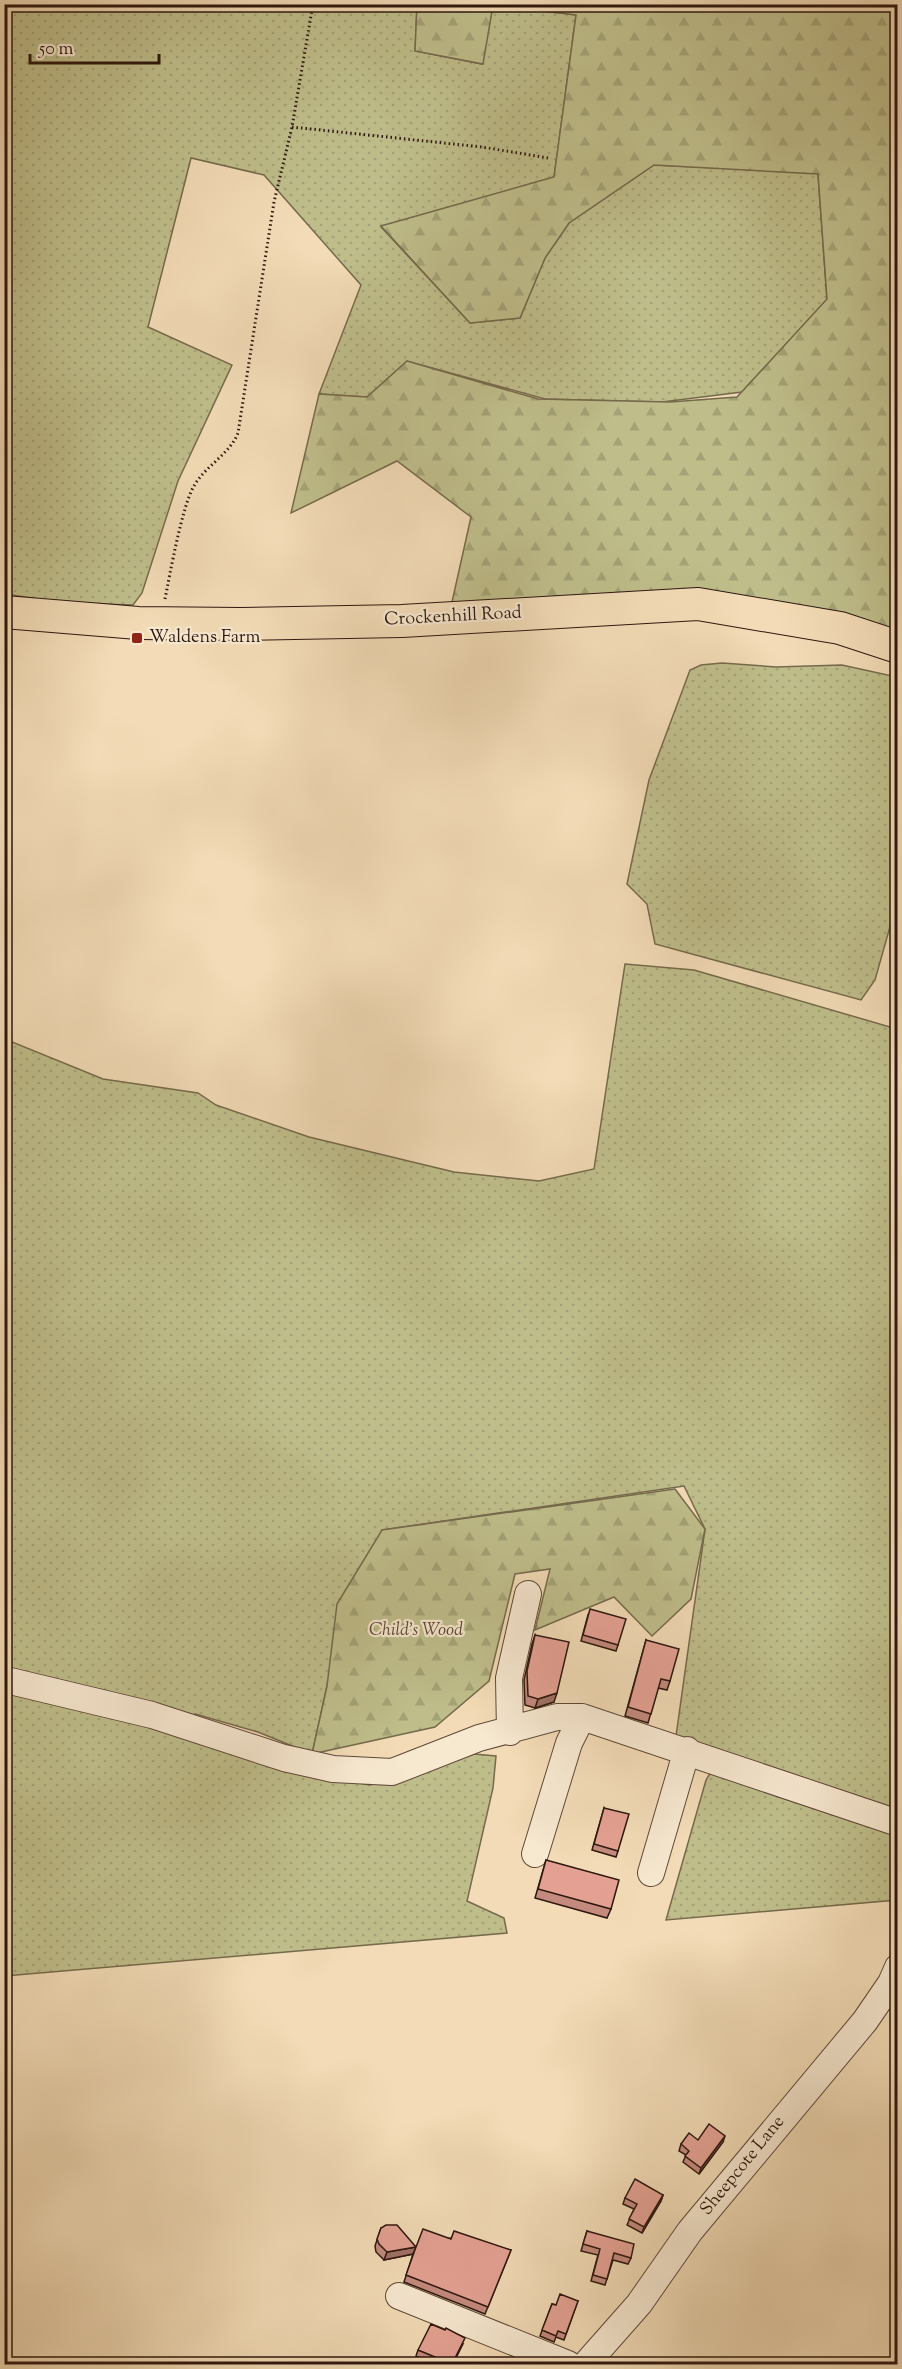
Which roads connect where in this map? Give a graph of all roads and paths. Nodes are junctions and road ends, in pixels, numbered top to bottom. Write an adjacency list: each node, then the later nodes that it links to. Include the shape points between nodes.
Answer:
1 (313, 4): 2 (path)
2 (292, 127): 3 (path); 5 (path, via 274,202 238,433 234,444 205,470 192,488)
3 (548, 158)
4 (4, 612): 5 (main road, Crockenhill Road)
5 (161, 623): 6 (main road, Crockenhill Road, via 402,621 698,604 840,628)
6 (897, 647)
7 (528, 1594): 10 (street, via 509,1678)
8 (6, 1680): 10 (street, via 152,1715 285,1758 333,1769 392,1772 479,1738)
9 (582, 1717): 10 (street, via 557,1718); 11 (street); 13 (street, via 569,1743)
10 (510, 1732)
11 (687, 1750): 12 (street); 14 (street)
12 (897, 1822)
13 (535, 1854)
14 (651, 1873)
15 (897, 1967): 18 (street, Sheepcote Lane, via 865,2021 690,2231 639,2304)
16 (399, 2296): 17 (street)
17 (568, 2364)
18 (586, 2364)

